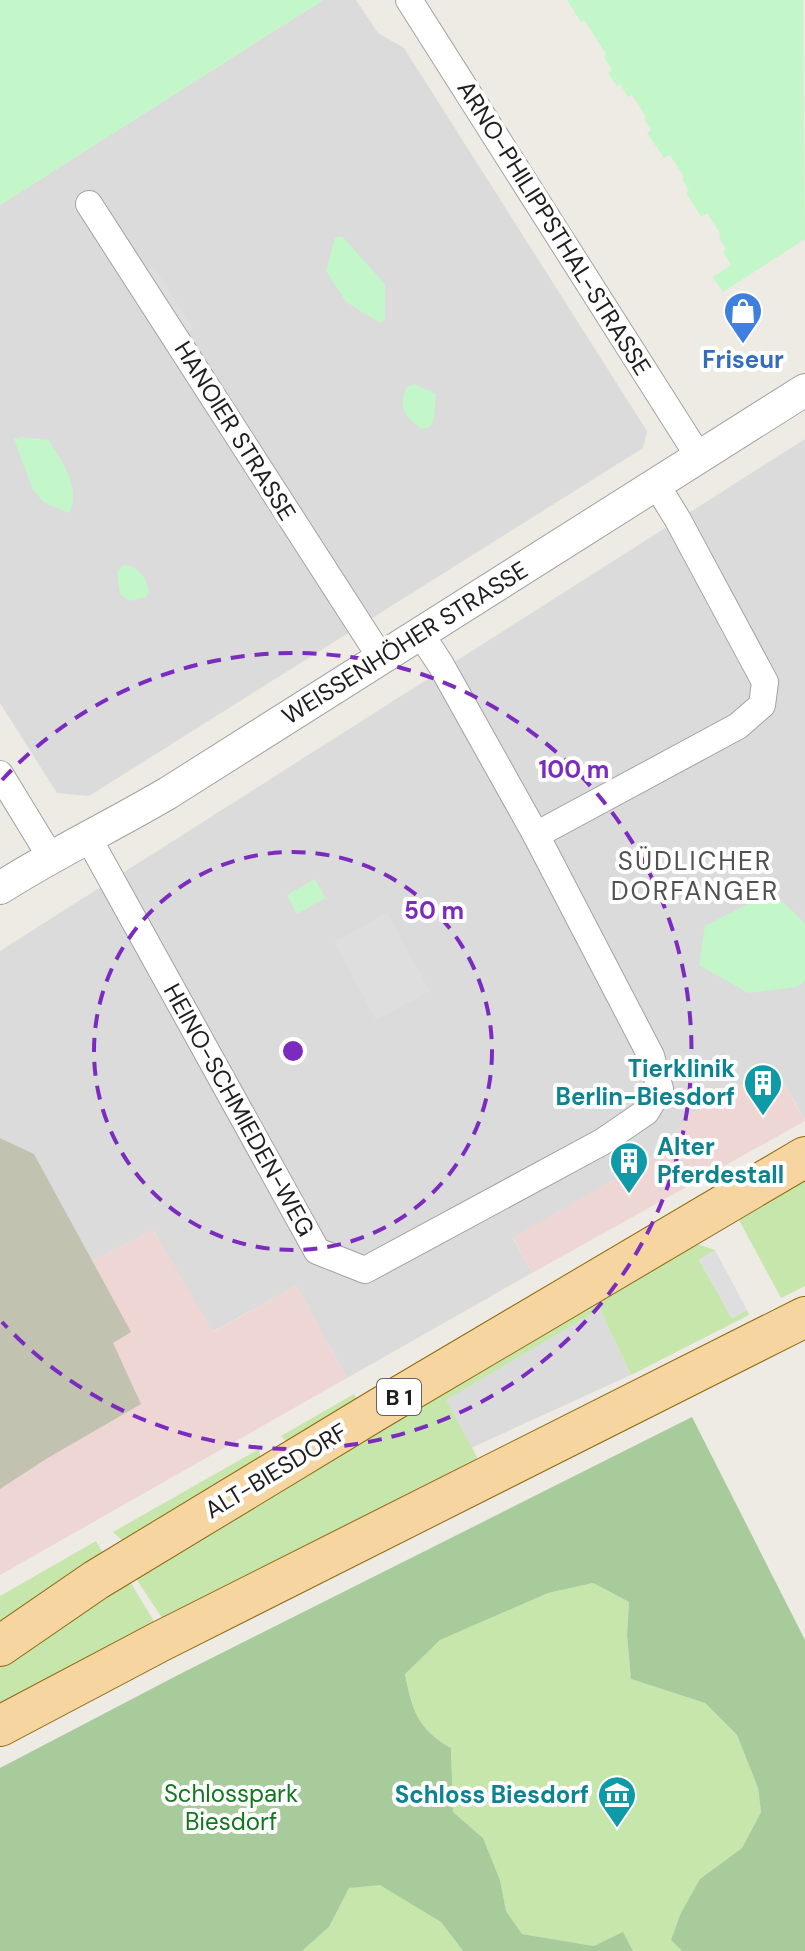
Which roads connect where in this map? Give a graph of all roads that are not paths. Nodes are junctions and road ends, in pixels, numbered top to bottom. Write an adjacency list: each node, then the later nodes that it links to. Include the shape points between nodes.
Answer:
1 (409, 0): 4 (street, ARNO-PHILIPPSTHAL-STRASSE)
2 (89, 204): 7 (street, HANOIER STRASSE)
3 (805, 390): 4 (street, WEISSENHÖHER STRASSE)
4 (699, 457): 5 (street, WEISSENHÖHER STRASSE)
5 (656, 484): 6 (street, WEISSENHÖHER STRASSE); 9 (street, via 765,682 762,705 738,726)
6 (420, 633): 7 (street, WEISSENHÖHER STRASSE); 9 (street, HEINO-SCHMIEDEN-WEG)
7 (381, 658): 10 (street, WEISSENHÖHER STRASSE)
8 (0, 774): 11 (street)
9 (536, 835): 10 (street, HEINO-SCHMIEDEN-WEG, via 651,1056 660,1089 646,1112 602,1142 365,1270 317,1251)
10 (89, 839): 11 (street, WEISSENHÖHER STRASSE)
11 (50, 856): 12 (street, WEISSENHÖHER STRASSE)
12 (0, 888)
13 (805, 1157): 15 (main road, ALT-BIESDORF / B 1, via 96,1580)
14 (805, 1317): 16 (main road)
15 (0, 1646)
16 (0, 1726)

